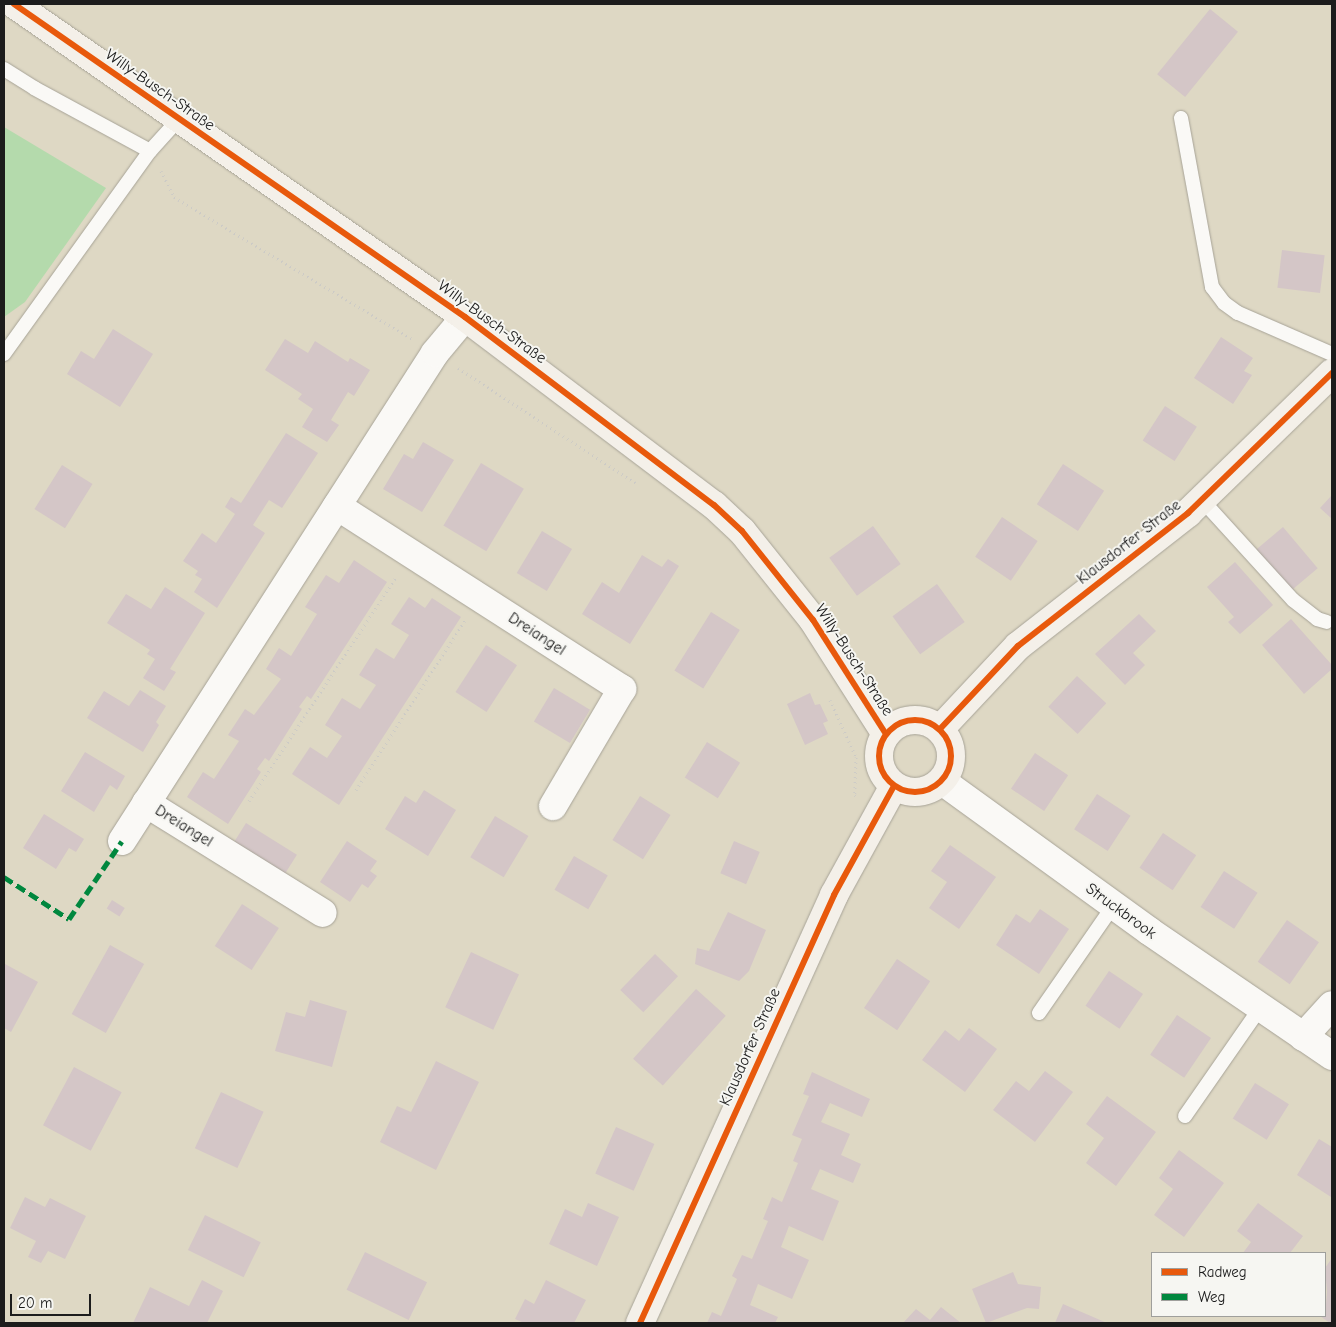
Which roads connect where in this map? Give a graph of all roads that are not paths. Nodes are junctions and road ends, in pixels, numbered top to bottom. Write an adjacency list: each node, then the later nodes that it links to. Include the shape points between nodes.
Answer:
1 (14, 4): 4 (street, Willy-Busch-Straße)
2 (4, 69): 5 (lane)
3 (1181, 118): 8 (lane, via 1212,287 1224,303 1238,313)
4 (178, 120): 5 (lane); 6 (street, Willy-Busch-Straße)
5 (150, 151): 7 (lane)
6 (464, 317): 11 (street, Dreiangel, via 435,353); 14 (street, Willy-Busch-Straße, via 714,505 742,531 813,620)
7 (4, 354)
8 (1332, 354)
9 (1332, 373): 10 (street, Klausdorfer Straße)
10 (1202, 500): 12 (lane, via 1293,600 1316,619); 13 (street, Klausdorfer Straße, via 1018,646)
11 (338, 506): 17 (street, Dreiangel); 18 (street, Dreiangel, via 622,689)
12 (1327, 622)
13 (940, 730): 14 (street, via 925,721 912,719 897,724); 15 (street, via 949,743 952,756)
14 (886, 734): 16 (street, via 878,753 880,766)
15 (942, 781): 16 (street, via 920,792 906,792); 20 (street, Struckbrook)
16 (894, 786): 28 (street, Klausdorfer Straße, via 834,895)
17 (146, 803): 19 (street, Dreiangel); 21 (street, Dreiangel)
18 (553, 806)
19 (122, 841)
20 (1113, 906): 23 (street, Struckbrook); 24 (lane)
21 (323, 913)
22 (1332, 1005): 25 (street)
23 (1260, 1008): 25 (street, Struckbrook); 27 (lane)
24 (1039, 1013)
25 (1304, 1037): 26 (street, Struckbrook)
26 (1332, 1056)
27 (1186, 1116)
28 (640, 1323)

